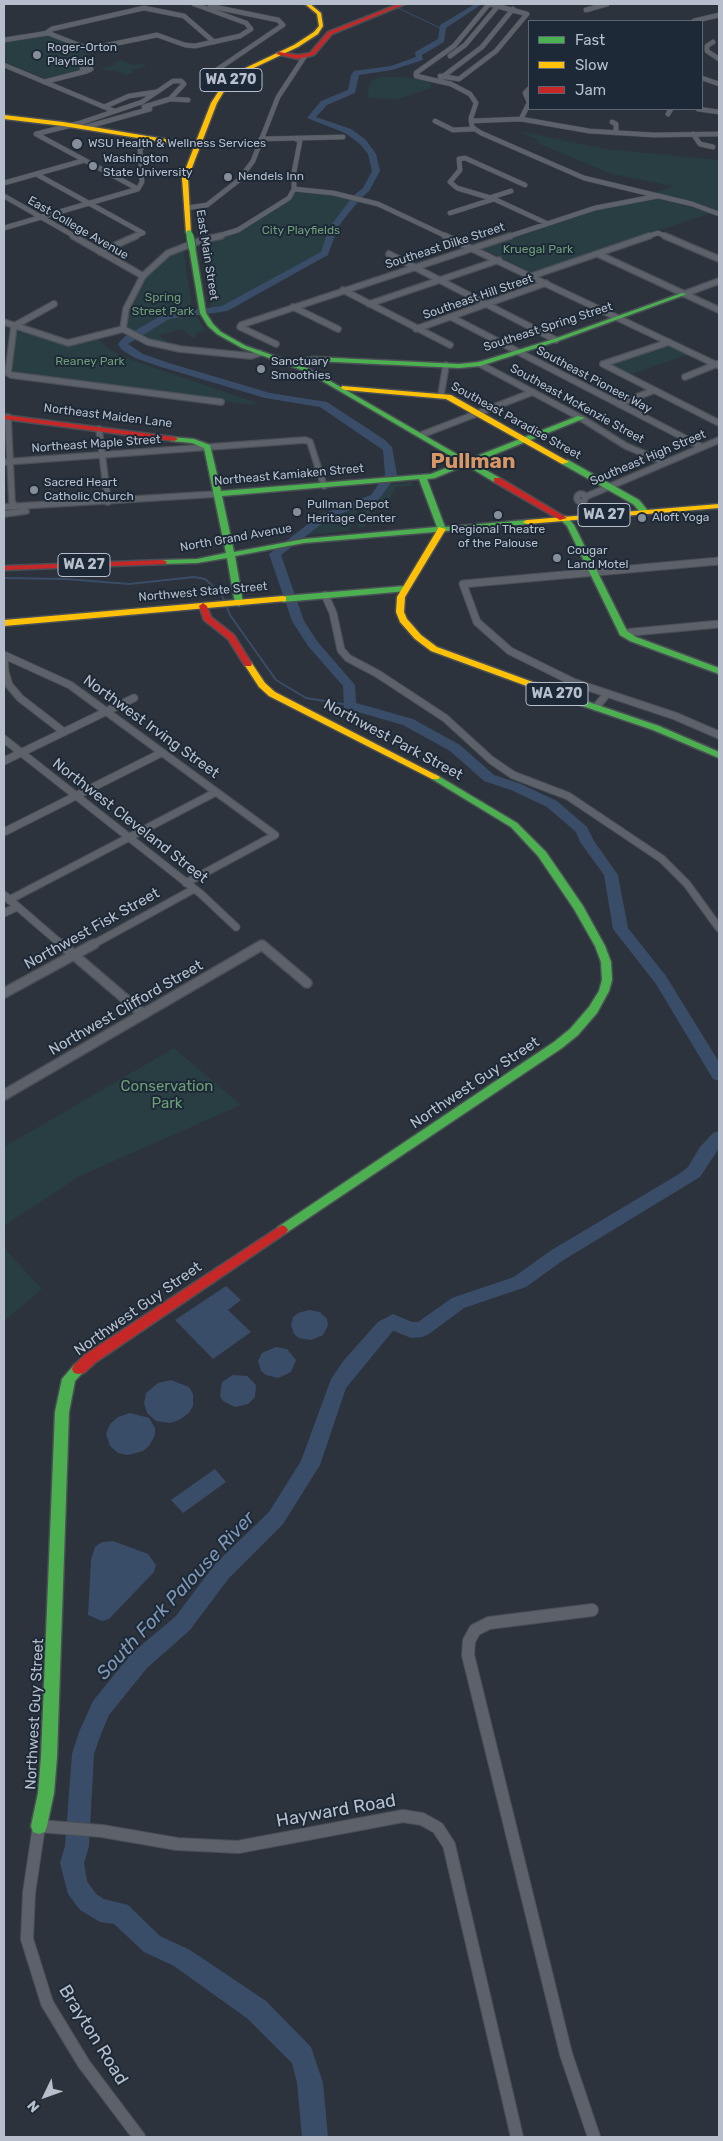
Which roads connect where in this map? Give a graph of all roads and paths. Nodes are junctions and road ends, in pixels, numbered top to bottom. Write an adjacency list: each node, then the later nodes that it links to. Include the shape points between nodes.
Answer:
1 (194, 4): 7 (street)
2 (307, 4): 18 (main road, East Main Street / WA 270, via 319,13 321,26 308,40)
3 (489, 4): 6 (street); 26 (street, via 454,46 415,74)
4 (607, 4): 9 (street)
5 (398, 6): 19 (main road, via 327,35 314,52)
6 (498, 6): 8 (street); 24 (street, via 465,45 428,72)
7 (203, 7): 14 (street, via 251,27 244,34); 23 (street, via 213,6 270,18 284,25)
8 (513, 10): 24 (street, via 482,47); 24 (street, via 527,14 496,51 459,79)
9 (586, 10)
10 (719, 15): 11 (street)
11 (698, 20)
12 (46, 33): 13 (street); 14 (street, via 87,50 153,35 190,46); 14 (street, via 144,8 184,16)
13 (4, 40)
14 (214, 42)
15 (712, 42): 17 (street)
16 (703, 51): 17 (street)
17 (707, 51): 20 (street)
18 (279, 54): 19 (main road); 48 (main road, East Main Street / WA 270, via 255,64 231,80 214,103)
19 (305, 56): 51 (street, via 278,96)
20 (719, 59)
21 (4, 65): 27 (street)
22 (84, 71): 27 (street)
23 (216, 71)
24 (442, 77): 26 (street)
25 (703, 78): 28 (street)
26 (437, 80): 42 (street, via 459,87 473,97 476,107)
27 (44, 82): 33 (street)
28 (719, 84)
29 (152, 93): 30 (street, via 170,82 183,82); 33 (street, via 129,96); 36 (street, via 145,100)
30 (170, 99): 31 (street); 45 (street, via 144,107 150,110)
31 (188, 100)
32 (528, 105): 40 (street)
33 (104, 107): 36 (street)
34 (670, 110): 38 (street)
35 (703, 110): 37 (street)
36 (114, 112): 44 (street)
37 (719, 112)
38 (668, 114)
39 (4, 118): 44 (main road)
40 (521, 119): 42 (street); 47 (street)
41 (435, 121): 46 (street, via 453,130)
42 (471, 121): 46 (street)
43 (612, 122): 47 (street, via 616,124)
44 (69, 125): 45 (main road); 58 (street, via 36,134)
45 (86, 128): 53 (main road)
46 (474, 129): 66 (street, via 584,178)
47 (616, 133): 49 (street)
48 (201, 134): 53 (main road, via 184,141); 55 (main road, East Main Street / WA 270)
49 (693, 134): 50 (street); 56 (street, via 700,144)
50 (719, 134)
51 (261, 138): 54 (street); 69 (street, via 253,161 235,184 207,205)
52 (343, 138): 54 (street)
53 (157, 139): 55 (main road); 57 (main road, via 180,148); 62 (street, via 140,149 142,182)
54 (296, 139): 63 (street, via 300,141)
55 (196, 146): 57 (main road, East Main Street / WA 270)
56 (713, 147)
57 (192, 160): 69 (main road, East Main Street / WA 270, via 184,187)
58 (82, 161): 59 (street); 62 (street)
59 (36, 174): 60 (street); 68 (street)
60 (4, 183)
61 (525, 185): 67 (street, via 465,158 459,159 460,170 450,182 457,188)
62 (138, 189): 68 (street)
63 (294, 189): 75 (street, via 378,204); 82 (street, via 289,198 238,230 179,247)
64 (511, 191): 67 (street)
65 (4, 196): 72 (street, East College Avenue)
66 (658, 196): 71 (street); 73 (street, Southeast Dilke Street, via 595,208)
67 (491, 199): 70 (street); 73 (street)
68 (91, 204): 72 (street); 76 (street, via 143,233)
69 (186, 208): 107 (main road, East Main Street / WA 270, bridge, via 206,318 226,338)
70 (450, 213)
71 (719, 214)
72 (41, 218): 74 (street); 76 (street, East College Avenue)
73 (546, 224): 75 (street, Southeast Dilke Street)
74 (4, 228)
75 (472, 248): 80 (street); 81 (street, Southeast Dilke Street)
76 (100, 252): 82 (street, East College Avenue)
77 (388, 254): 81 (street)
78 (598, 254): 79 (street, via 658,233); 83 (street); 88 (street)
79 (719, 259)
80 (499, 260): 83 (street); 84 (street)
81 (412, 267): 84 (street); 87 (street, Southeast Dilke Street)
82 (143, 276): 98 (street, via 129,303)
83 (532, 276): 86 (street)
84 (439, 281): 90 (street); 91 (street)
85 (719, 281): 88 (street, Southeast Spring Street)
86 (546, 283): 91 (street, Southeast Hill Street); 95 (street)
87 (343, 290): 90 (street); 92 (street, Southeast Dilke Street)
88 (684, 294): 93 (street); 95 (main road, Southeast Spring Street)
89 (54, 304): 97 (street)
90 (369, 304): 100 (street)
91 (486, 305): 94 (street, Southeast Hill Street); 101 (street)
92 (293, 307): 99 (street); 104 (street, Southeast Dilke Street, via 240,327)
93 (719, 310)
94 (450, 317): 100 (street, Southeast Hill Street); 106 (street, Southeast Pioneer Way)
95 (619, 318): 101 (main road, Southeast Spring Street); 102 (street)
96 (4, 322): 97 (street)
97 (14, 326): 103 (street); 112 (street)
98 (123, 329): 103 (street); 107 (street, via 154,344 251,356)
99 (338, 329)
100 (416, 329): 105 (street)
101 (556, 340): 106 (main road, Southeast Spring Street)
102 (670, 342): 110 (street); 114 (street, via 602,364)
103 (64, 343)
104 (276, 344)
105 (450, 345)
106 (520, 352): 108 (main road, Southeast Spring Street); 119 (street, Southeast Pioneer Way)
107 (260, 353): 109 (main road, East Main Street)
108 (480, 364): 111 (main road, Southeast Spring Street); 115 (street, Southeast McKenzie Street)
109 (308, 365): 111 (main road, Southeast Spring Street); 117 (main road, East Main Street, via 333,384)
110 (718, 365): 113 (street)
111 (446, 366): 116 (street)
112 (8, 373): 118 (street)
113 (685, 377)
114 (652, 390): 119 (street); 123 (street)
115 (533, 392): 120 (street); 122 (street, Southeast McKenzie Street)
116 (441, 395): 117 (main road, Southeast Paradise Street); 120 (main road, Southeast Paradise Street)
117 (363, 396): 125 (main road, East Main Street)
118 (221, 402)
119 (620, 404): 129 (street, Southeast Pioneer Way)
120 (478, 413): 125 (street); 126 (main road, Southeast Paradise Street)
121 (6, 417): 124 (main road, Northeast Maiden Lane); 131 (street)
122 (580, 418): 126 (main road, Northeast Kamiaken Street); 133 (street, Southeast McKenzie Street, via 626,446)
123 (719, 423)
124 (99, 429): 128 (main road, Northeast Maiden Lane, via 194,441); 130 (street)
125 (421, 435): 132 (main road, East Main Street)
126 (525, 440): 132 (main road, Northeast Kamiaken Street); 136 (main road, Southeast Paradise Street)
127 (719, 440): 129 (street, Southeast High Street)
128 (207, 447): 130 (street, Northeast Maple Street); 135 (street, Northeast Maple Street, via 310,442); 137 (main road)
129 (702, 447): 133 (street, Southeast High Street)
130 (101, 455): 131 (street, Northeast Maple Street); 140 (street)
131 (6, 462): 141 (street)
132 (468, 462): 134 (main road, Northeast Kamiaken Street); 138 (main road, East Main Street)
133 (664, 462): 136 (street, Southeast High Street)
134 (422, 477): 135 (main road, Northeast Kamiaken Street); 148 (main road)
135 (324, 486): 137 (main road, Northeast Kamiaken Street)
136 (607, 487): 139 (street, Southeast High Street); 144 (main road, Southeast Paradise Street, via 636,502)
137 (217, 494): 140 (street, Northeast Kamiaken Street); 149 (main road)
138 (521, 494): 146 (main road, East Main Street); 147 (main road, via 538,511 530,519)
139 (585, 497)
140 (108, 502): 141 (street, Northeast Kamiaken Street); 145 (street, Northeast Kamiaken Street)
141 (15, 506): 143 (street, Northeast Kamiaken Street)
142 (719, 506): 144 (main road, WA 27)
143 (4, 507)
144 (645, 512): 146 (main road, WA 27)
145 (4, 514)
146 (563, 518): 147 (main road, WA 27); 152 (main road, via 570,525)
147 (512, 523): 148 (main road, WA 27)
148 (442, 529): 149 (main road, North Grand Avenue / WA 27, via 304,541); 153 (main road, WA 270)
149 (230, 556): 151 (main road, North Grand Avenue / WA 27, via 180,562); 155 (main road)
150 (719, 561): 152 (street)
151 (4, 568)
152 (593, 572): 159 (main road); 162 (street, via 463,584 477,622 510,651 551,673)
153 (404, 589): 154 (main road, Northwest State Street); 164 (main road, WA 270, via 400,604 403,620 430,646 457,659)
154 (325, 595): 155 (main road, Northwest State Street); 183 (street, via 333,613 341,650 348,658 445,718 491,760 513,775 568,796 662,859 688,884)
155 (231, 603): 156 (main road, Northwest State Street)
156 (202, 606): 157 (main road, Northwest State Street); 188 (main road, Northwest Park Street, via 207,618 231,637 262,685 272,694 429,773 514,826 532,842 579,908 606,962 604,991)
157 (4, 623)
158 (719, 624): 159 (street)
159 (622, 633): 161 (main road)
160 (4, 655): 165 (street, Northwest Irving Street, via 56,677); 166 (street, via 4,672 9,685 20,698)
161 (719, 671)
162 (607, 694): 164 (street); 167 (street)
163 (134, 698): 165 (street)
164 (596, 707): 171 (main road, WA 270)
165 (106, 712): 166 (street); 170 (street, Northwest Irving Street)
166 (64, 732): 169 (street)
167 (719, 735)
168 (4, 739): 169 (street, Northwest Cleveland Street)
169 (21, 753): 172 (street); 174 (street, Northwest Cleveland Street)
170 (161, 753): 173 (street, Northwest Irving Street); 174 (street)
171 (719, 755)
172 (4, 761)
173 (216, 792): 176 (street); 177 (street, Northwest Irving Street, via 275,834)
174 (74, 796): 175 (street); 176 (street, Northwest Cleveland Street)
175 (4, 832)
176 (129, 838): 177 (street, Northwest Cleveland Street); 179 (street)
177 (186, 883): 178 (street, Northwest Cleveland Street)
178 (194, 889): 182 (street, Northwest Cleveland Street); 184 (street, Northwest Fisk Street)
179 (7, 897): 180 (street)
180 (17, 907): 181 (street); 184 (street)
181 (4, 914)
182 (236, 927)
183 (719, 928)
184 (73, 955): 186 (street, Northwest Fisk Street); 187 (street)
185 (307, 983): 187 (street, Northwest Clifford Street, via 262,945)
186 (4, 993)
187 (143, 1014): 189 (street, Northwest Clifford Street)
188 (574, 1032): 191 (main road, Northwest Guy Street, via 91,1358 69,1379 62,1412 50,1757)
189 (4, 1095)
190 (592, 1610): 194 (street, via 489,1623 476,1630 469,1641 468,1655 566,2054)
191 (39, 1826): 192 (street, Brayton Road, via 26,1939 47,2003 84,2064); 193 (street, Hayward Road, via 102,1831 177,1844 238,1847 403,1816 422,1819 438,1828 449,1845)
192 (139, 2137)
193 (517, 2137)
194 (594, 2137)

